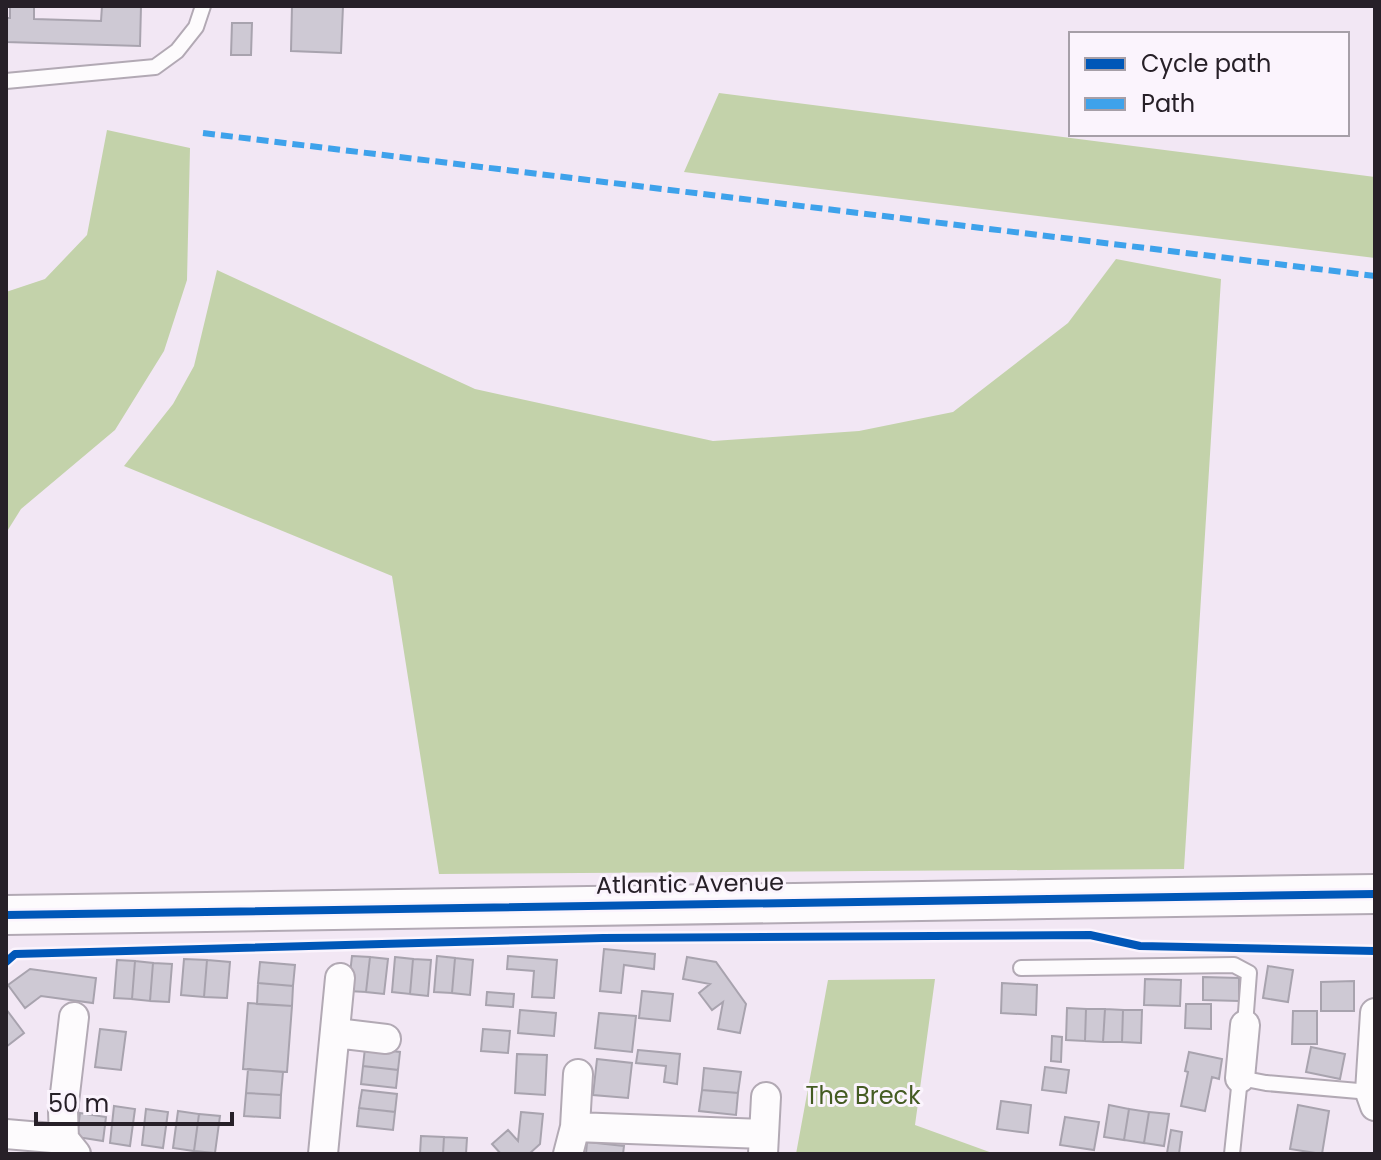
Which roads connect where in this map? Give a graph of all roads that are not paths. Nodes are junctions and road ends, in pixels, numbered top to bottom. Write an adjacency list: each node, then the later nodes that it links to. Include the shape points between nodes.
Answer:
1 (203, 6): 2 (lane, via 196,27 155,67)
2 (6, 81)
3 (1375, 894): 4 (street, Atlantic Avenue)
4 (6, 915)
5 (1021, 968): 9 (lane, via 1234,965 1249,973)
6 (340, 978): 10 (street)
7 (1375, 1013): 15 (street)
8 (74, 1017): 19 (street, via 63,1111)
9 (1245, 1025): 13 (street)
10 (336, 1033): 11 (street); 20 (street)
11 (386, 1039)
12 (578, 1074): 17 (street)
13 (1240, 1078): 15 (lane); 21 (lane)
14 (766, 1097): 18 (street)
15 (1372, 1099)
16 (6, 1134): 19 (street)
17 (571, 1141): 18 (street)
18 (763, 1144)
19 (70, 1146)
20 (323, 1154)
21 (1232, 1154)

